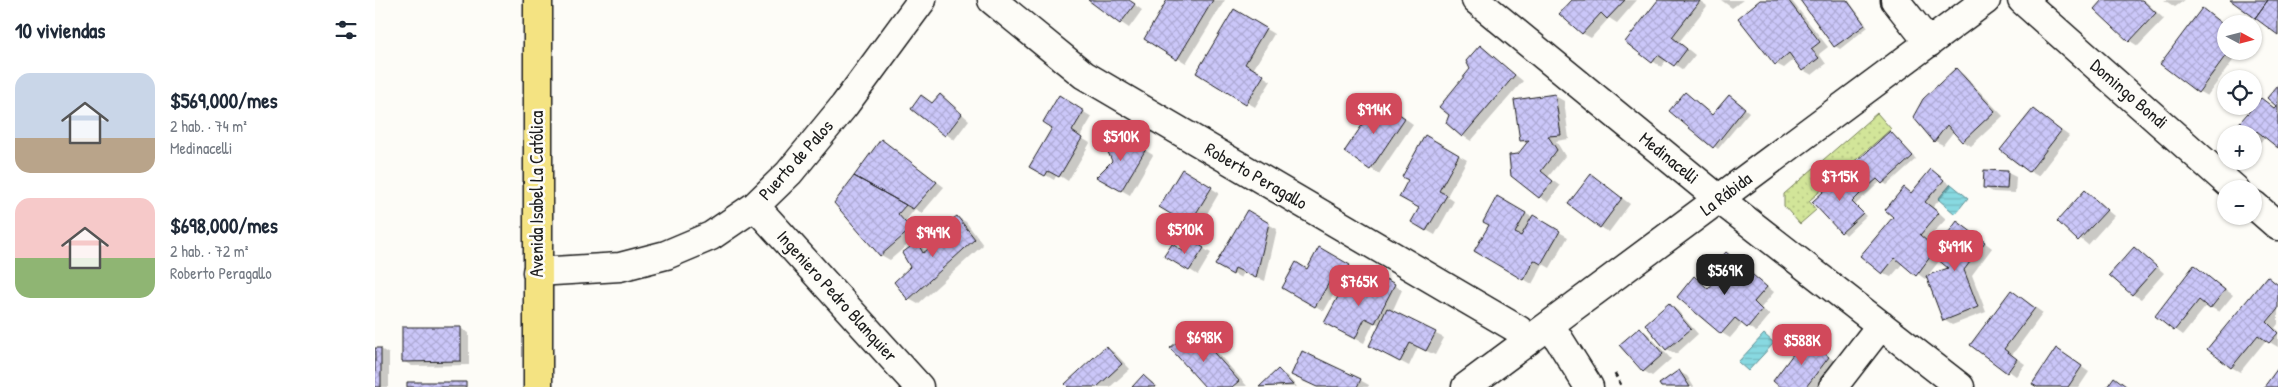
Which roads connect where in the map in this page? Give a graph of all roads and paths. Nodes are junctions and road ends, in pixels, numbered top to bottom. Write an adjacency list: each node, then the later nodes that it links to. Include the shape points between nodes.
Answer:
1 (538, 0): 14 (main road, Avenida Isabel La Católica)
2 (922, 0): 11 (street, Puerto de Palos, via 789,174)
3 (992, 0): 17 (street, Roberto Peragallo, via 1084,75 1519,330)
4 (1476, 0): 10 (street, Medinacelli)
5 (1895, 0): 8 (street)
6 (1986, 0): 8 (street, La Rábida)
7 (2022, 0): 9 (street, Domingo Bondi)
8 (1929, 42): 10 (street, La Rábida)
9 (2225, 180)
10 (1719, 199): 15 (street, La Rábida); 16 (street, Medinacelli)
11 (755, 206): 14 (street, Puerto de Palos, via 711,236 666,255 620,267); 19 (street, Ingeniero Pedro Blanquier)
12 (2262, 212): 13 (street)
13 (2278, 226)
14 (537, 272): 18 (main road, Avenida Isabel La Católica)
15 (1550, 325): 17 (street, La Rábida); 21 (street)
16 (1881, 325): 22 (street); 23 (street, Medinacelli)
17 (1528, 341): 20 (street, La Rábida)
18 (538, 387)
19 (919, 387)
20 (1466, 387)
21 (1589, 387)
22 (1833, 387)
23 (1959, 387)

